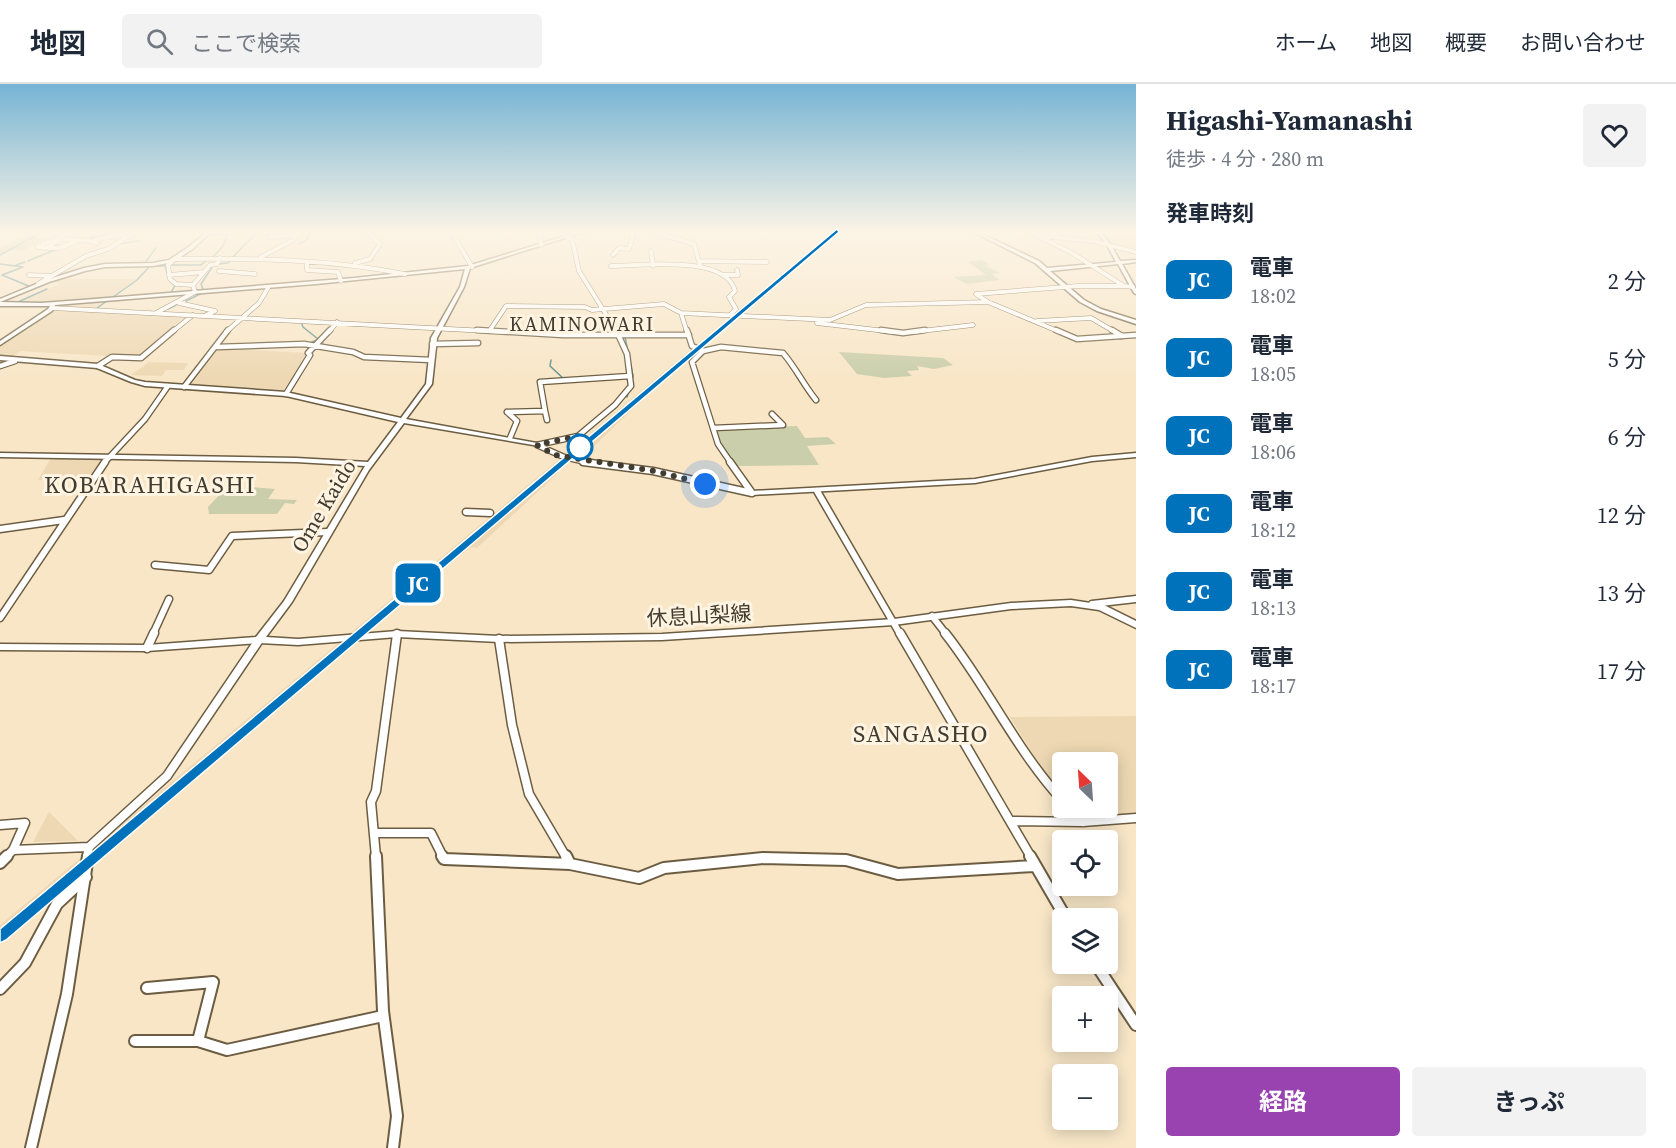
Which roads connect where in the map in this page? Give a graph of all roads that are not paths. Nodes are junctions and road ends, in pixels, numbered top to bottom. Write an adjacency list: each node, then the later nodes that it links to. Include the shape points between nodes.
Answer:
1 (44, 281): 11 (street)
2 (49, 281): 11 (street)
3 (173, 281): 12 (street)
4 (197, 281): 12 (street)
5 (335, 281): 16 (street)
6 (464, 281): 37 (street, Ome Kaido)
7 (585, 281): 23 (street)
8 (730, 281): 29 (street, via 735,289 729,297 736,309)
9 (1058, 281): 13 (street)
10 (1116, 281): 14 (street)
11 (38, 284): 19 (street)
12 (193, 285): 17 (street)
13 (1064, 286): 14 (street); 20 (street, via 976,294); 35 (street, via 1090,306)
14 (1124, 286): 15 (street)
15 (1134, 286): 18 (street)
16 (268, 288): 17 (street); 30 (street, via 259,303)
17 (195, 292): 21 (street); 22 (street)
18 (1136, 293)
19 (0, 302): 22 (street)
20 (988, 302): 31 (street, via 866,305 834,320); 34 (street)
21 (176, 303): 25 (street); 28 (street, via 214,310)
22 (53, 306): 25 (street); 43 (street)
23 (605, 309): 26 (street, via 664,304); 38 (street, via 506,306); 39 (street)
24 (298, 311): 32 (street)
25 (156, 313): 27 (street)
26 (681, 313): 29 (street); 40 (street)
27 (192, 315): 28 (street); 53 (street, via 141,358 112,357)
28 (205, 315): 30 (street)
29 (730, 315): 31 (street)
30 (241, 318): 32 (street); 47 (street)
31 (803, 318): 36 (street, via 827,325 903,333)
32 (290, 319): 33 (street)
33 (338, 322): 37 (street); 45 (street)
34 (1034, 322): 42 (street, via 1077,339); 42 (street, via 1091,318)
35 (1136, 322)
36 (973, 324)
37 (440, 328): 38 (street); 46 (street, Ome Kaido)
38 (490, 330): 39 (street)
39 (620, 335): 40 (street); 54 (street)
40 (689, 335): 48 (street, via 692,346)
41 (1136, 335): 42 (street)
42 (1122, 336)
43 (0, 343)
44 (478, 343): 46 (street)
45 (311, 344): 47 (street); 50 (street, via 353,351 364,357); 57 (street, via 310,355)
46 (432, 344): 50 (street, Ome Kaido)
47 (217, 347): 56 (street)
48 (703, 351): 58 (street, via 720,347 783,353); 63 (street, via 692,362)
49 (0, 358): 51 (street)
50 (430, 360): 62 (street, Ome Kaido, via 429,384)
51 (15, 361): 52 (street); 53 (street)
52 (0, 366)
53 (98, 366): 55 (street, via 128,381)
54 (630, 376): 59 (street, via 540,382); 65 (street, via 629,390 578,436)
55 (168, 386): 56 (street); 68 (street, via 145,419)
56 (184, 387): 57 (street)
57 (286, 394): 62 (street)
58 (816, 400)
59 (545, 411): 61 (street); 64 (street, via 507,412 517,421)
60 (772, 414): 63 (street, via 783,425)
61 (547, 420)
62 (402, 421): 64 (street); 69 (street, Ome Kaido)
63 (714, 428): 71 (street, via 724,455)
64 (510, 438): 65 (street)
65 (537, 445): 71 (street, via 550,454 574,460 655,471)
66 (0, 455): 68 (street)
67 (1136, 455): 70 (street, via 975,481)
68 (108, 457): 69 (street); 74 (street)
69 (370, 464): 76 (street, Ome Kaido)
70 (817, 491): 71 (street); 83 (street)
71 (752, 493)
72 (466, 512): 73 (street)
73 (490, 513)
74 (64, 520): 75 (street); 82 (street)
75 (0, 529)
76 (328, 532): 77 (street, via 232,536 209,570); 87 (street, Ome Kaido, via 288,602)
77 (155, 566)
78 (169, 599): 89 (street)
79 (1136, 599): 80 (street)
80 (1092, 604): 81 (street, 休息山梨線, via 1030,605); 84 (street, 休息山梨線)
81 (932, 616): 83 (street, 休息山梨線); 90 (street, via 968,662)
82 (0, 618)
83 (894, 622): 86 (street, 休息山梨線, via 662,637); 93 (street)
84 (1136, 625)
85 (397, 634): 86 (street, 休息山梨線); 87 (street, 休息山梨線, via 298,642); 96 (street, via 376,791 370,802)
86 (500, 639): 100 (street, via 516,742 529,794)
87 (259, 640): 89 (street); 97 (street, via 167,776)
88 (0, 647): 89 (street)
89 (147, 648)
90 (1052, 789)
91 (1079, 818): 94 (street)
92 (1136, 819): 94 (street)
93 (1011, 821): 94 (street); 101 (street)
94 (1083, 822)
95 (0, 825): 98 (street, via 25,823)
96 (375, 833): 100 (street, via 431,832 444,859); 107 (street)
97 (89, 848): 98 (street); 102 (street)
98 (13, 850): 99 (street)
99 (0, 862)
100 (570, 864): 101 (street, via 639,878 664,868 763,858 846,860 898,874)
101 (1034, 866): 103 (street)
102 (86, 877): 106 (street, via 57,904 25,963); 111 (street, via 67,994)
103 (1060, 908)
104 (1102, 974): 108 (street)
105 (147, 988): 110 (street, via 213,982)
106 (0, 989)
107 (383, 1016): 110 (street, via 227,1050); 112 (street, via 397,1116)
108 (1136, 1025)
109 (135, 1041): 110 (street)
110 (198, 1041)
111 (31, 1148)
112 (393, 1148)

